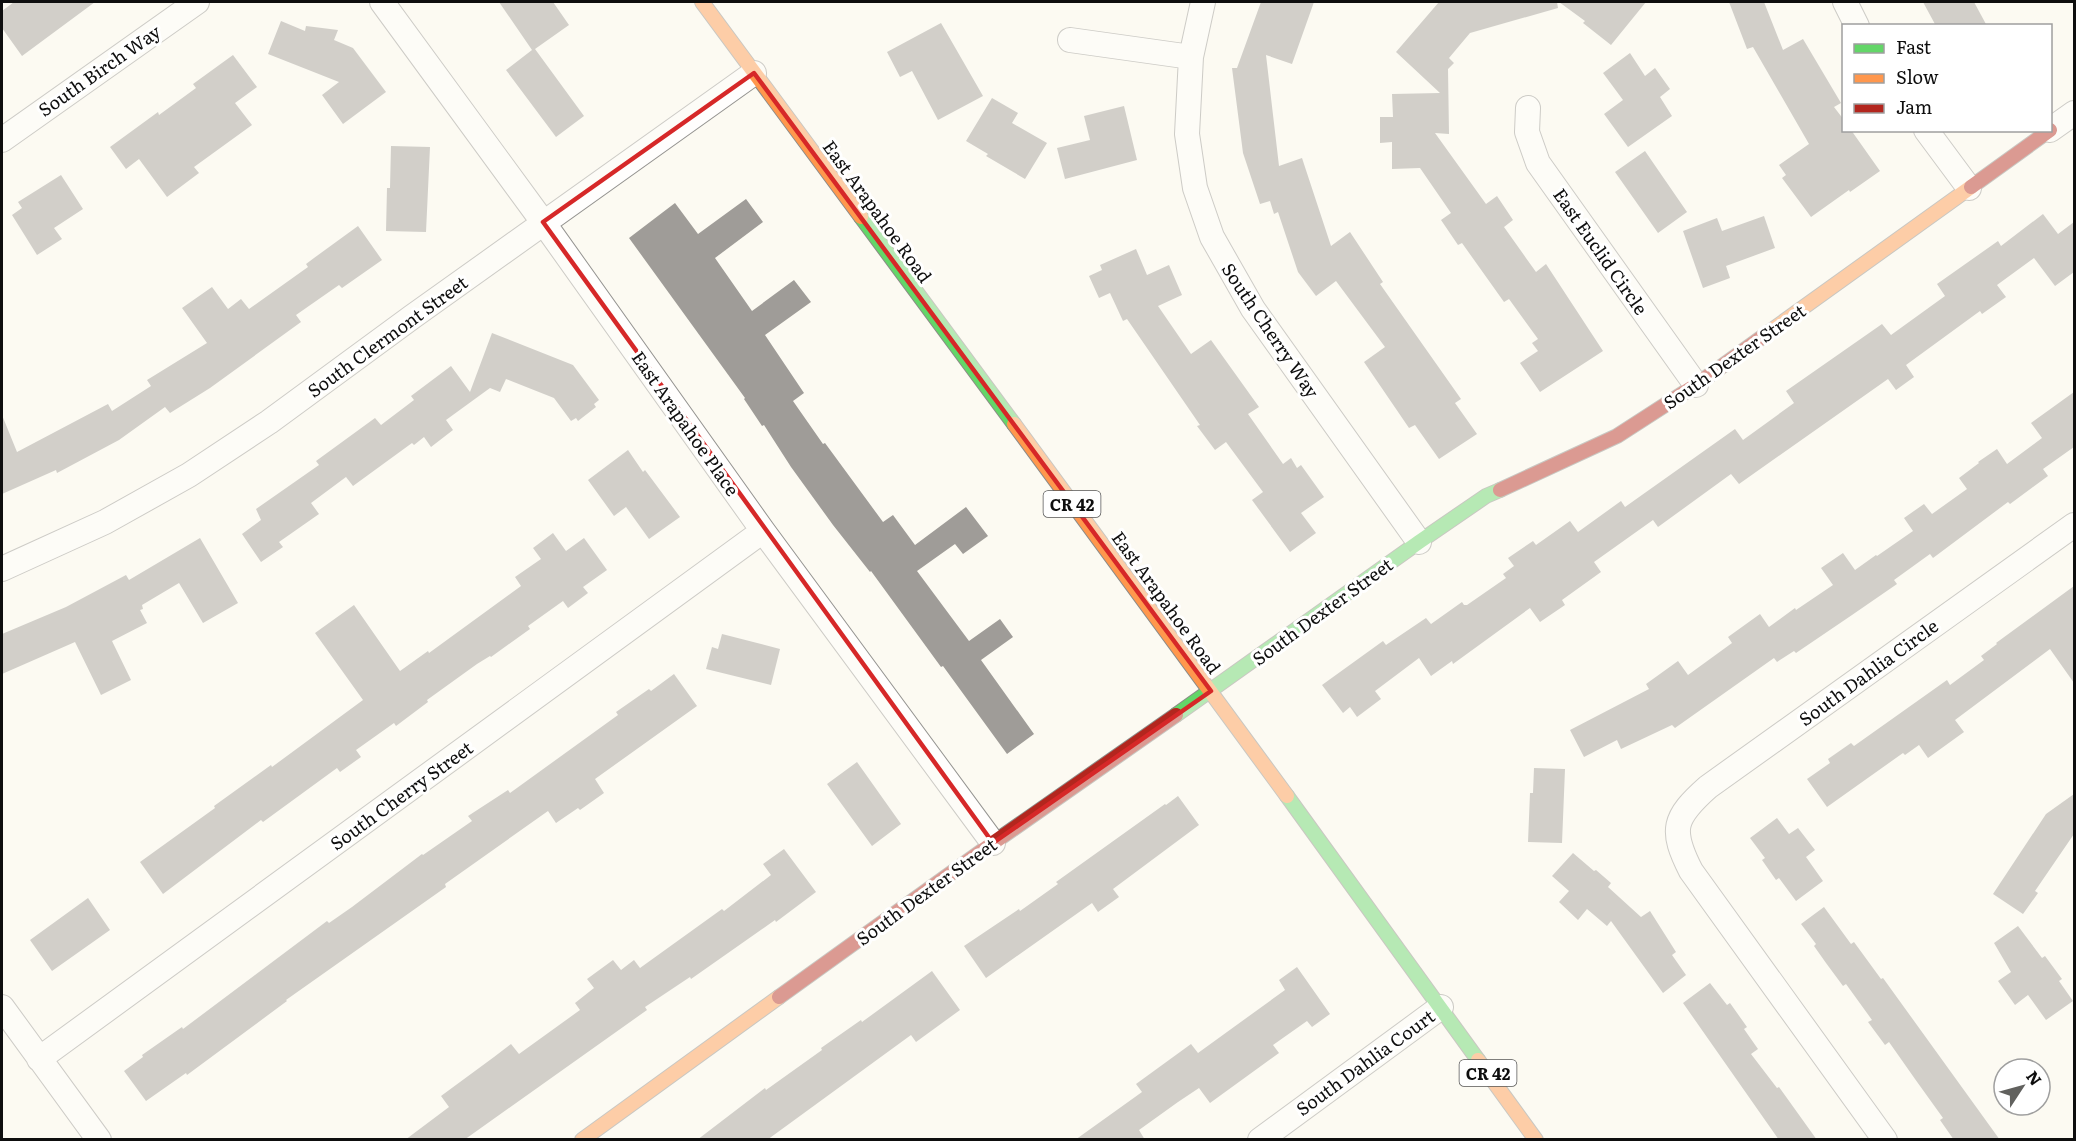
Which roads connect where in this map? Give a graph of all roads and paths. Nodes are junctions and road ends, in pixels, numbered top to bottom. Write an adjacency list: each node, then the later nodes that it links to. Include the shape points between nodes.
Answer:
1 (197, 2): 15 (street, South Birch Way)
2 (382, 2): 17 (street, East Arapahoe Place)
3 (702, 2): 9 (street, East Arapahoe Road / CR 42)
4 (1203, 2): 8 (street, South Cherry Way)
5 (1845, 2): 6 (street)
6 (1856, 24)
7 (1070, 40): 8 (street)
8 (1191, 57): 21 (street, South Cherry Way, via 1189,152 1195,188 1212,237 1253,309)
9 (754, 73): 17 (street, South Clermont Street); 23 (street, East Arapahoe Road / CR 42)
10 (1528, 108): 18 (street, East Euclid Circle, via 1527,132 1538,163)
11 (2074, 113): 12 (street, South Dexter Street)
12 (2052, 129)
13 (1927, 132): 16 (street)
14 (2047, 132): 16 (street, South Dexter Street)
15 (2, 140)
16 (1969, 188): 18 (street, South Dexter Street)
17 (543, 222): 20 (street, East Arapahoe Place); 22 (street, South Clermont Street, via 269,423 189,475 105,522)
18 (1696, 385): 21 (street, South Dexter Street, via 1617,436 1486,496)
19 (2074, 525): 32 (street, South Dahlia Circle, via 1708,787 1667,828 1691,871)
20 (763, 531): 24 (street, East Arapahoe Place); 27 (street, South Cherry Street)
21 (1419, 542): 23 (street, South Dexter Street)
22 (2, 569)
23 (1210, 691): 24 (street, South Dexter Street); 26 (street, East Arapahoe Road / CR 42)
24 (993, 843): 29 (street, South Dexter Street)
25 (2, 1007): 27 (street)
26 (1441, 1007): 30 (street, South Dahlia Court); 31 (street, East Arapahoe Road / CR 42)
27 (39, 1059): 28 (street)
28 (99, 1140)
29 (582, 1140)
30 (1260, 1140)
31 (1536, 1140)
32 (1886, 1140)

